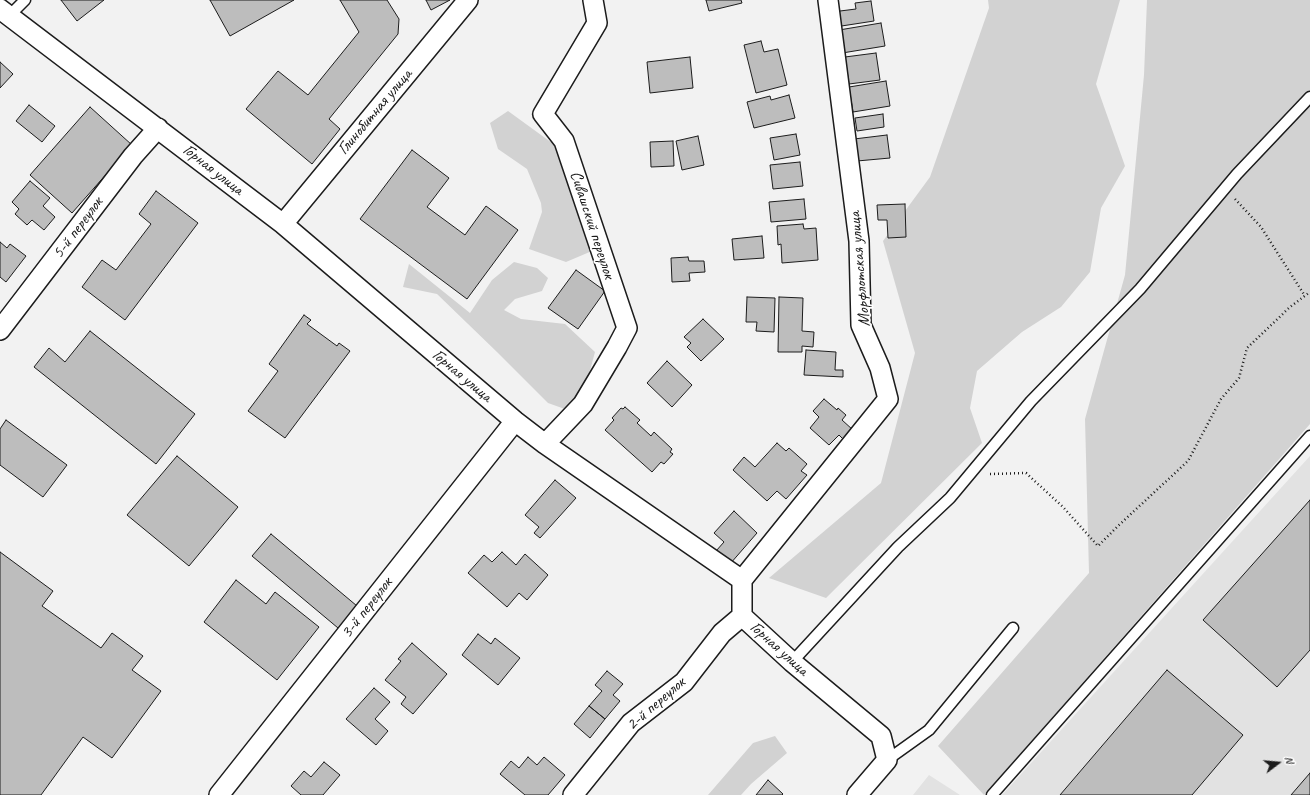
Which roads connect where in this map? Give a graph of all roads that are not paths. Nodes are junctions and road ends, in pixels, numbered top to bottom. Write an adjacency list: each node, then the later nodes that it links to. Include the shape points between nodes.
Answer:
1 (25, 0): 5 (lane)
2 (468, 0): 8 (street, Глинобитная улица)
3 (593, 0): 12 (street, Сивашский переулок, via 597,23 543,114 564,141 627,328 583,404)
4 (828, 0): 13 (street, Морфлотская улица, via 859,241 861,325 880,368 888,399)
5 (5, 12): 7 (street, Горная улица)
6 (1310, 96): 16 (lane, via 1225,188 1140,289 1031,401 950,498 898,547)
7 (158, 128): 8 (street, Горная улица); 9 (street, 5-й переулок, via 133,156)
8 (283, 224): 10 (street, Горная улица)
9 (0, 330)
10 (515, 421): 12 (street, Горная улица); 18 (street, 3-й переулок)
11 (1310, 436): 21 (lane)
12 (545, 444): 13 (street, Горная улица)
13 (742, 580): 14 (street, Горная улица)
14 (742, 616): 16 (street, Горная улица); 19 (street, 2-й переулок, via 722,633 684,682 631,723)
15 (1013, 628): 17 (lane, via 929,730)
16 (792, 662): 17 (street, Горная улица, via 881,736)
17 (886, 760): 20 (street)
18 (219, 795)
19 (573, 795)
20 (857, 795)
21 (992, 795)

